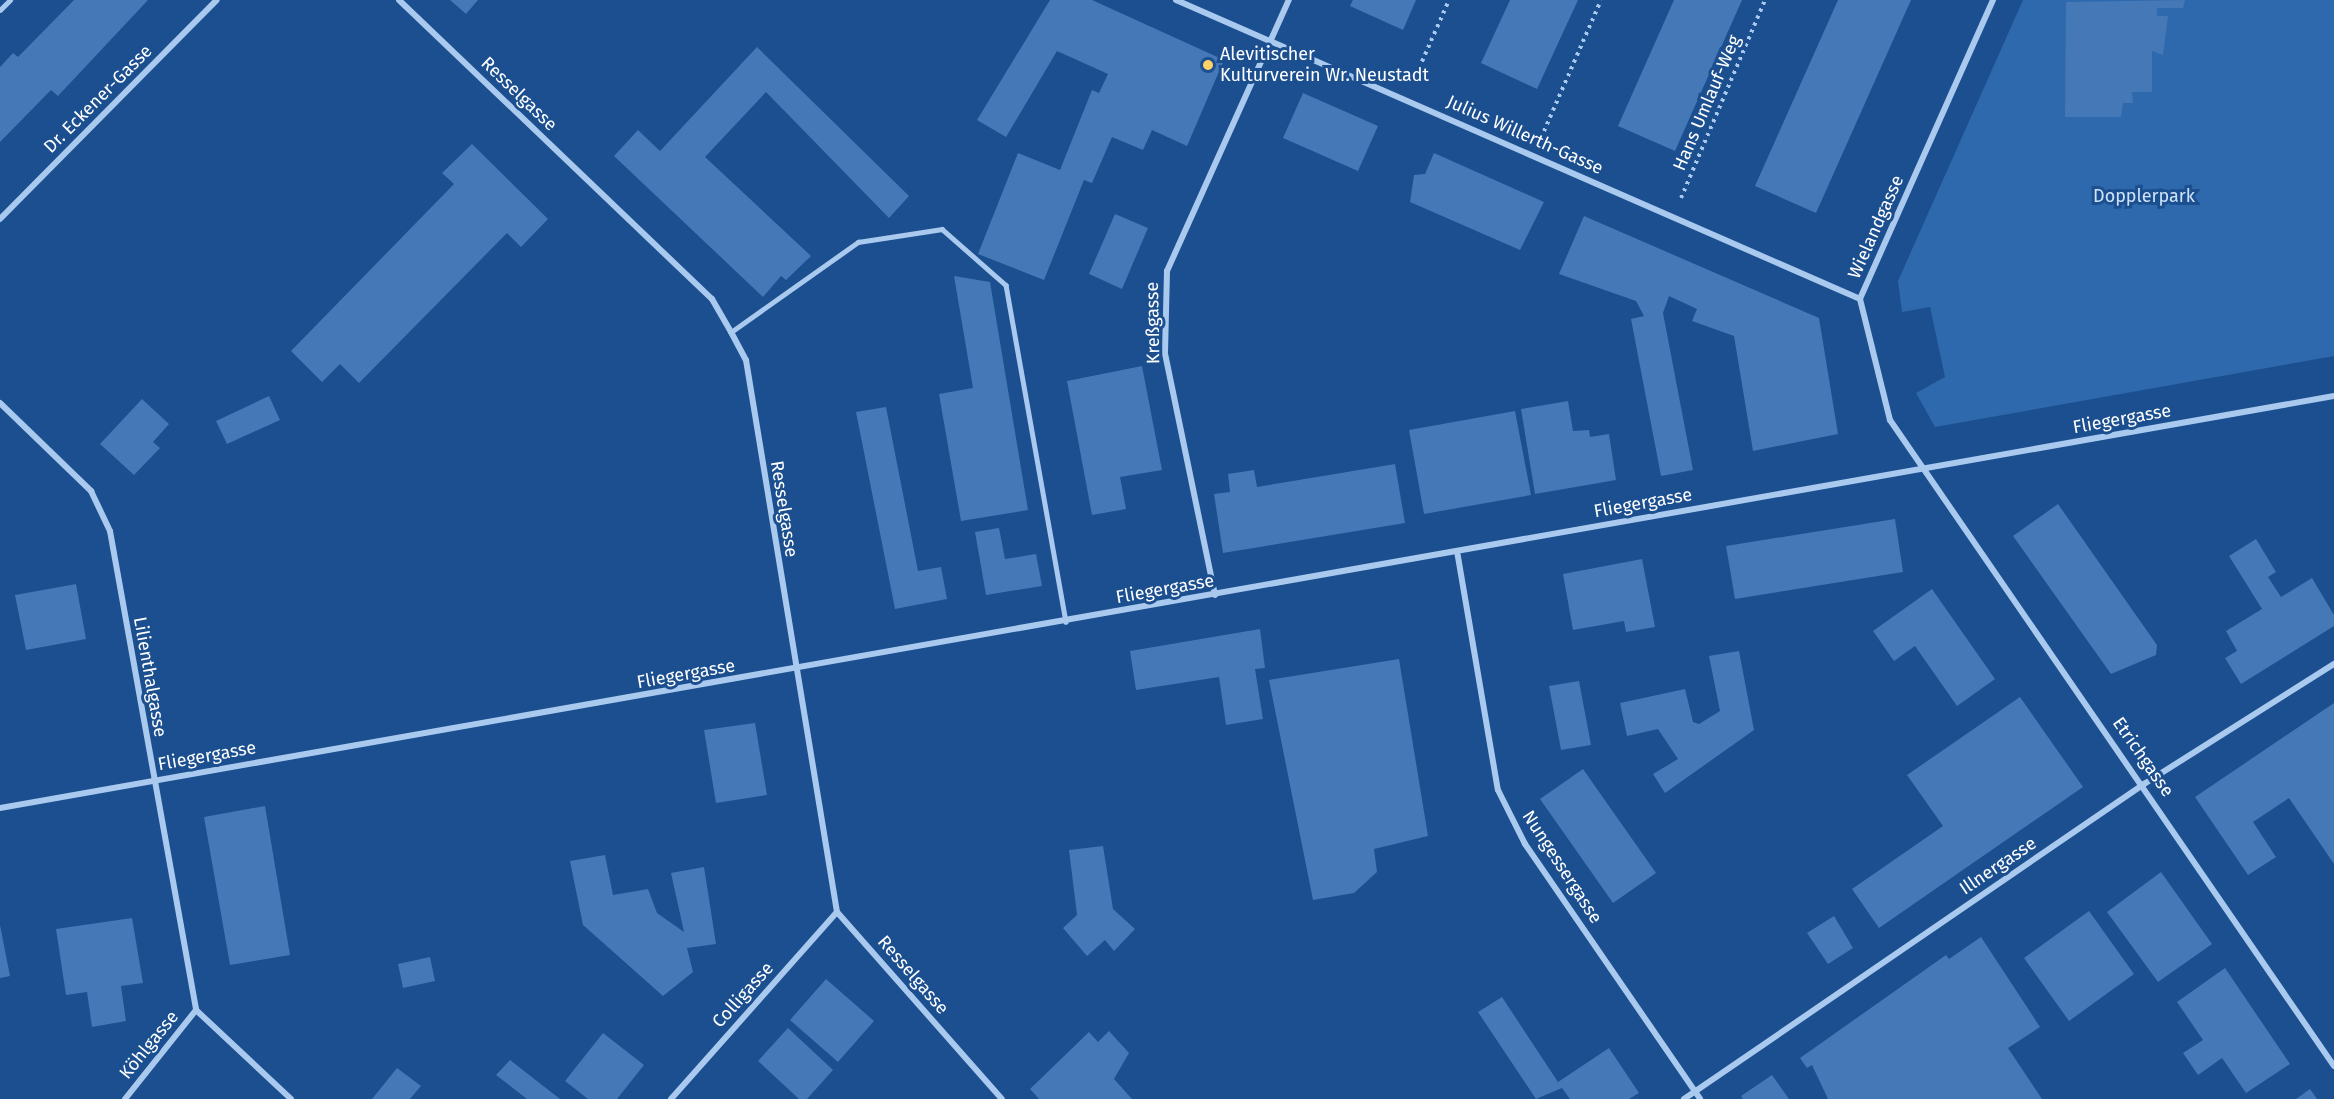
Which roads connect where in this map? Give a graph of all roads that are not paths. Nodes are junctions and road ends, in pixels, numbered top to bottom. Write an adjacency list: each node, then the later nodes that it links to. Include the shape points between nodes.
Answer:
1 (10, 0): 7 (lane)
2 (217, 0): 9 (street, Dr. Eckener-Gasse)
3 (1176, 0): 8 (street, Julius Willerth-Gasse)
4 (1289, 0): 8 (street, Kreßgasse)
5 (1993, 0): 10 (street, Wielandgasse)
6 (400, 1): 11 (street, Resselgasse, via 712,299)
7 (0, 10)
8 (1271, 40): 10 (street, Julius Willerth-Gasse); 16 (street, Kreßgasse, via 1167,271 1165,353)
9 (0, 219)
10 (1860, 299): 14 (street, Wielandgasse, via 1890,420)
11 (731, 333): 17 (lane, via 858,242 942,229 1006,285); 19 (street, Resselgasse, via 746,360)
12 (2334, 396): 14 (street, Fliegergasse)
13 (0, 403): 20 (street, Lilienthalgasse, via 91,492 110,531)
14 (1920, 470): 15 (street, Fliegergasse); 21 (street, Etrichgasse)
15 (1457, 551): 16 (street, Fliegergasse); 26 (street, Nungessergasse, via 1498,790 1525,844)
16 (1215, 595): 17 (street, Fliegergasse)
17 (1066, 622): 19 (street, Fliegergasse)
18 (2334, 664): 21 (street, Illnergasse)
19 (795, 670): 20 (street, Fliegergasse); 23 (street, Resselgasse)
20 (152, 780): 22 (street, Fliegergasse); 24 (street, Lilienthalgasse)
21 (2144, 784): 25 (street, Etrichgasse); 26 (street, Illnergasse)
22 (0, 808)
23 (837, 912): 29 (street, Colligasse); 30 (street, Resselgasse)
24 (196, 1011): 27 (street, Köhlgasse); 28 (street)
25 (2334, 1066)
26 (1695, 1091): 31 (street, Illnergasse); 32 (street, Nungessergasse)
27 (125, 1099)
28 (291, 1099)
29 (671, 1099)
30 (1002, 1099)
31 (1684, 1099)
32 (1700, 1099)

